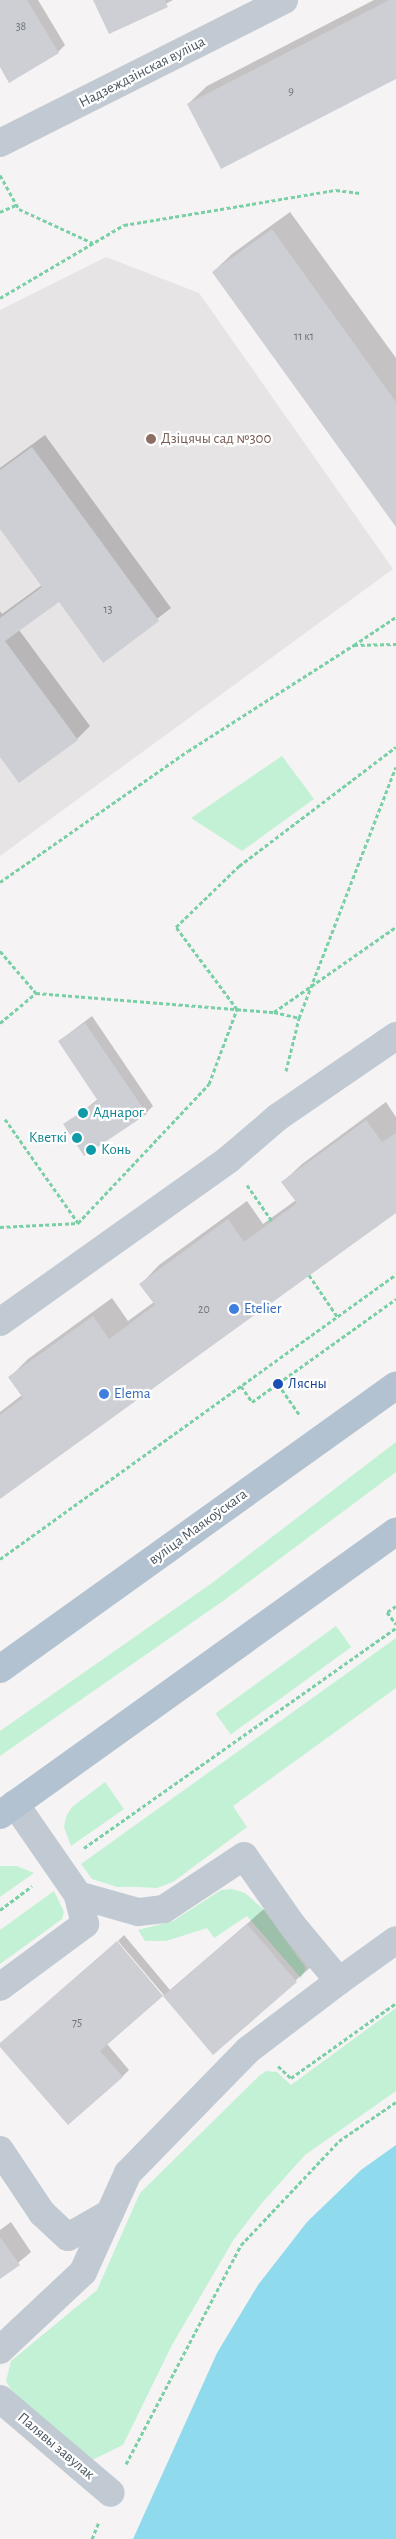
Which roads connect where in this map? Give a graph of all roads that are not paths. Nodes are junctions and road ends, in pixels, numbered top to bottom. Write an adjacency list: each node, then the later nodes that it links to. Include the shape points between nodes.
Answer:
1 (284, 0): 2 (street, Надзеждзінская вуліца)
2 (0, 143)
3 (396, 1036): 4 (street, via 278,1117 229,1159)
4 (0, 1322)
5 (396, 1385): 7 (main road, вуліца Маякоўскага)
6 (396, 1531): 8 (main road)
7 (0, 1669)
8 (8, 1810): 9 (street)
9 (78, 1895): 11 (street, via 138,1912 164,1909 244,1856 293,1926); 12 (street, via 85,1924)
10 (396, 1940): 11 (street)
11 (340, 1981): 14 (street, via 248,2050 128,2173)
12 (0, 1987)
13 (0, 2150): 14 (street, via 42,2213 68,2237)
14 (110, 2213): 15 (street, via 83,2272)
15 (0, 2350)
16 (0, 2399): 17 (street, Палявы завулак)
17 (111, 2493)

